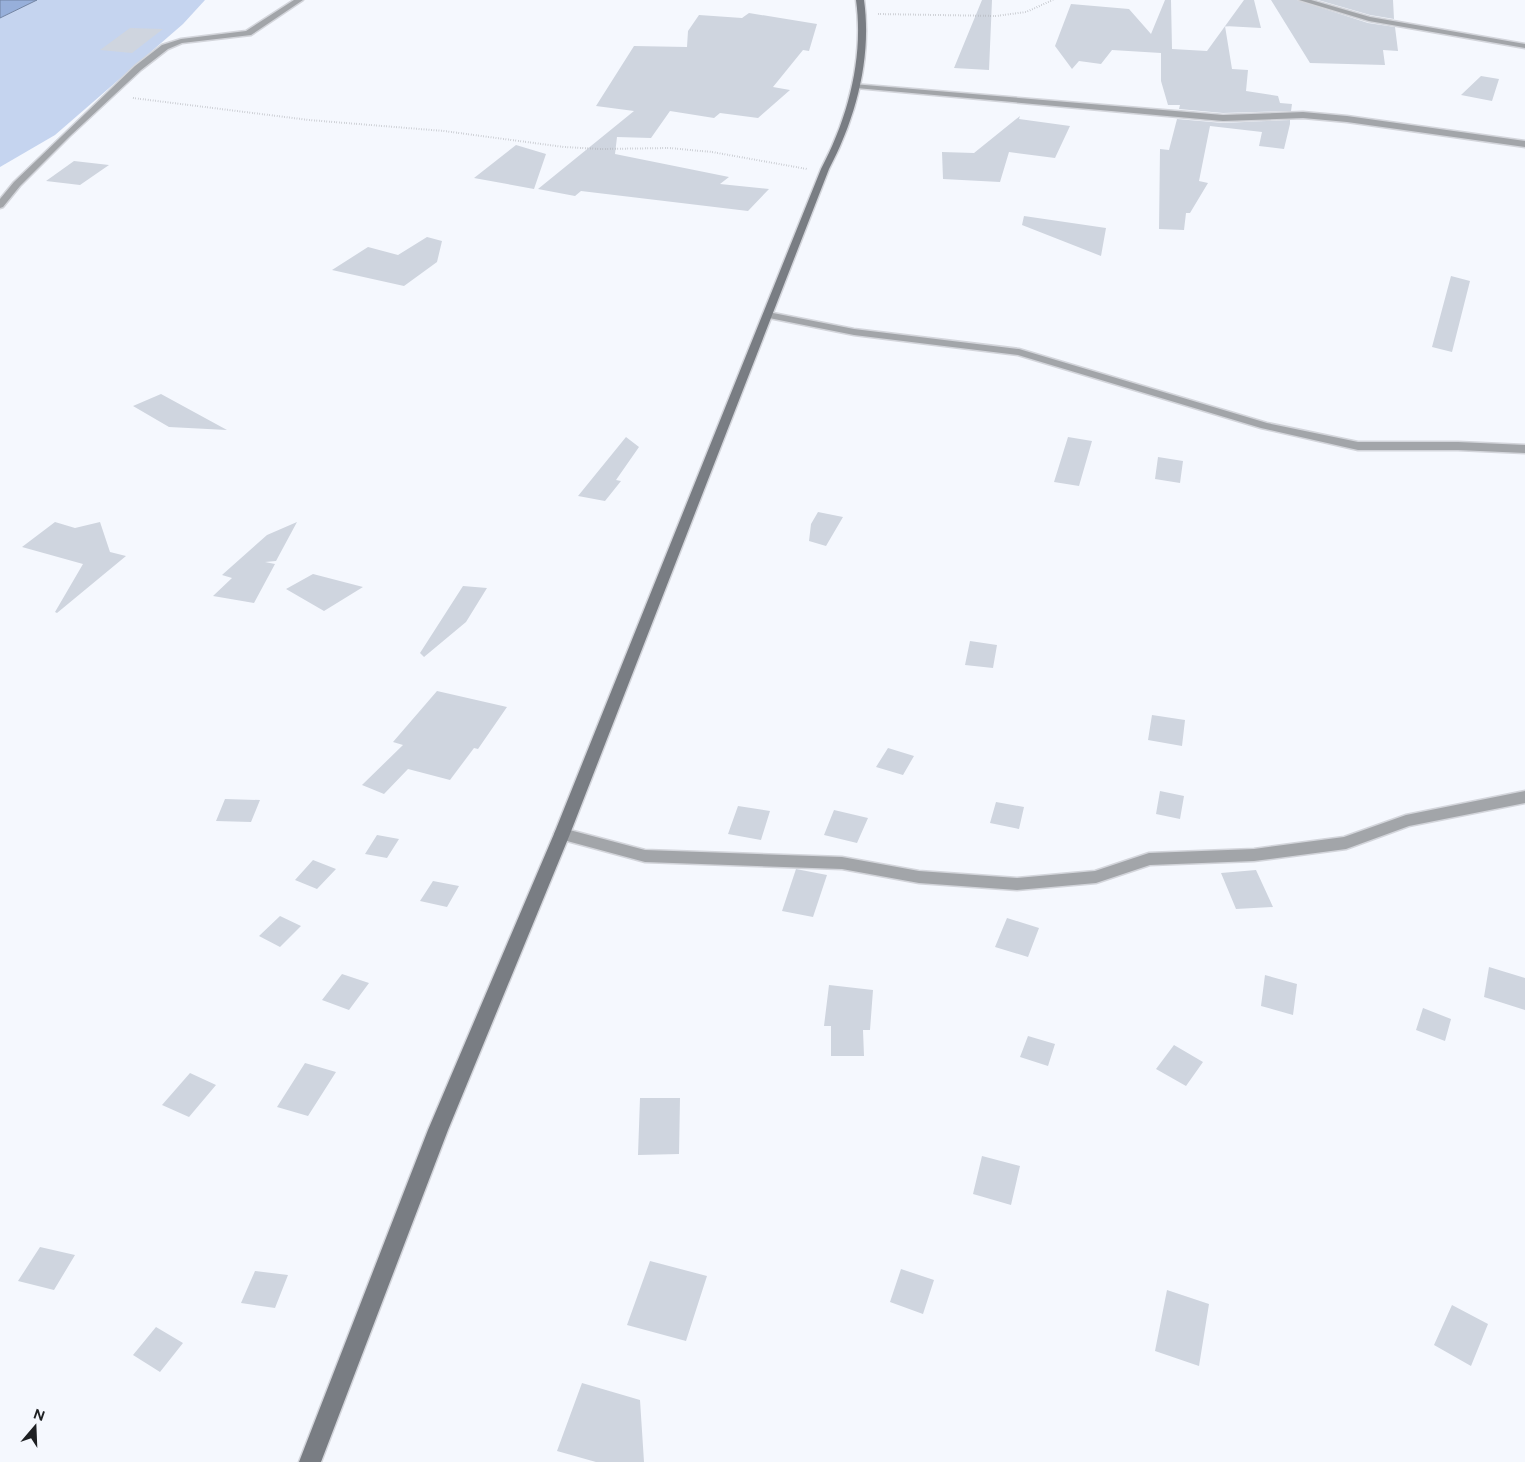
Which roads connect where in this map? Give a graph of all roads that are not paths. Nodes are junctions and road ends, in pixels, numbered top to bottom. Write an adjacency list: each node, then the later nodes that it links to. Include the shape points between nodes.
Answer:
1 (299, 0): 7 (street, via 248,33 181,41 165,47 61,140)
2 (1303, 0): 4 (street, via 1369,19)
3 (861, 7): 5 (main road, via 862,50)
4 (1525, 46)
5 (856, 86): 6 (street, via 1235,119 1312,116); 8 (main road, via 840,141 825,169)
6 (1525, 144)
7 (0, 206)
8 (768, 316): 9 (street, via 854,332 1020,352 1265,426 1358,446); 11 (main road)
9 (1525, 449)
10 (1525, 797): 11 (street, via 1406,821 1346,843 1254,855 1149,860 1096,877 1017,884 919,878 842,863 645,856)
11 (562, 834): 12 (main road, via 438,1130)
12 (310, 1462)

